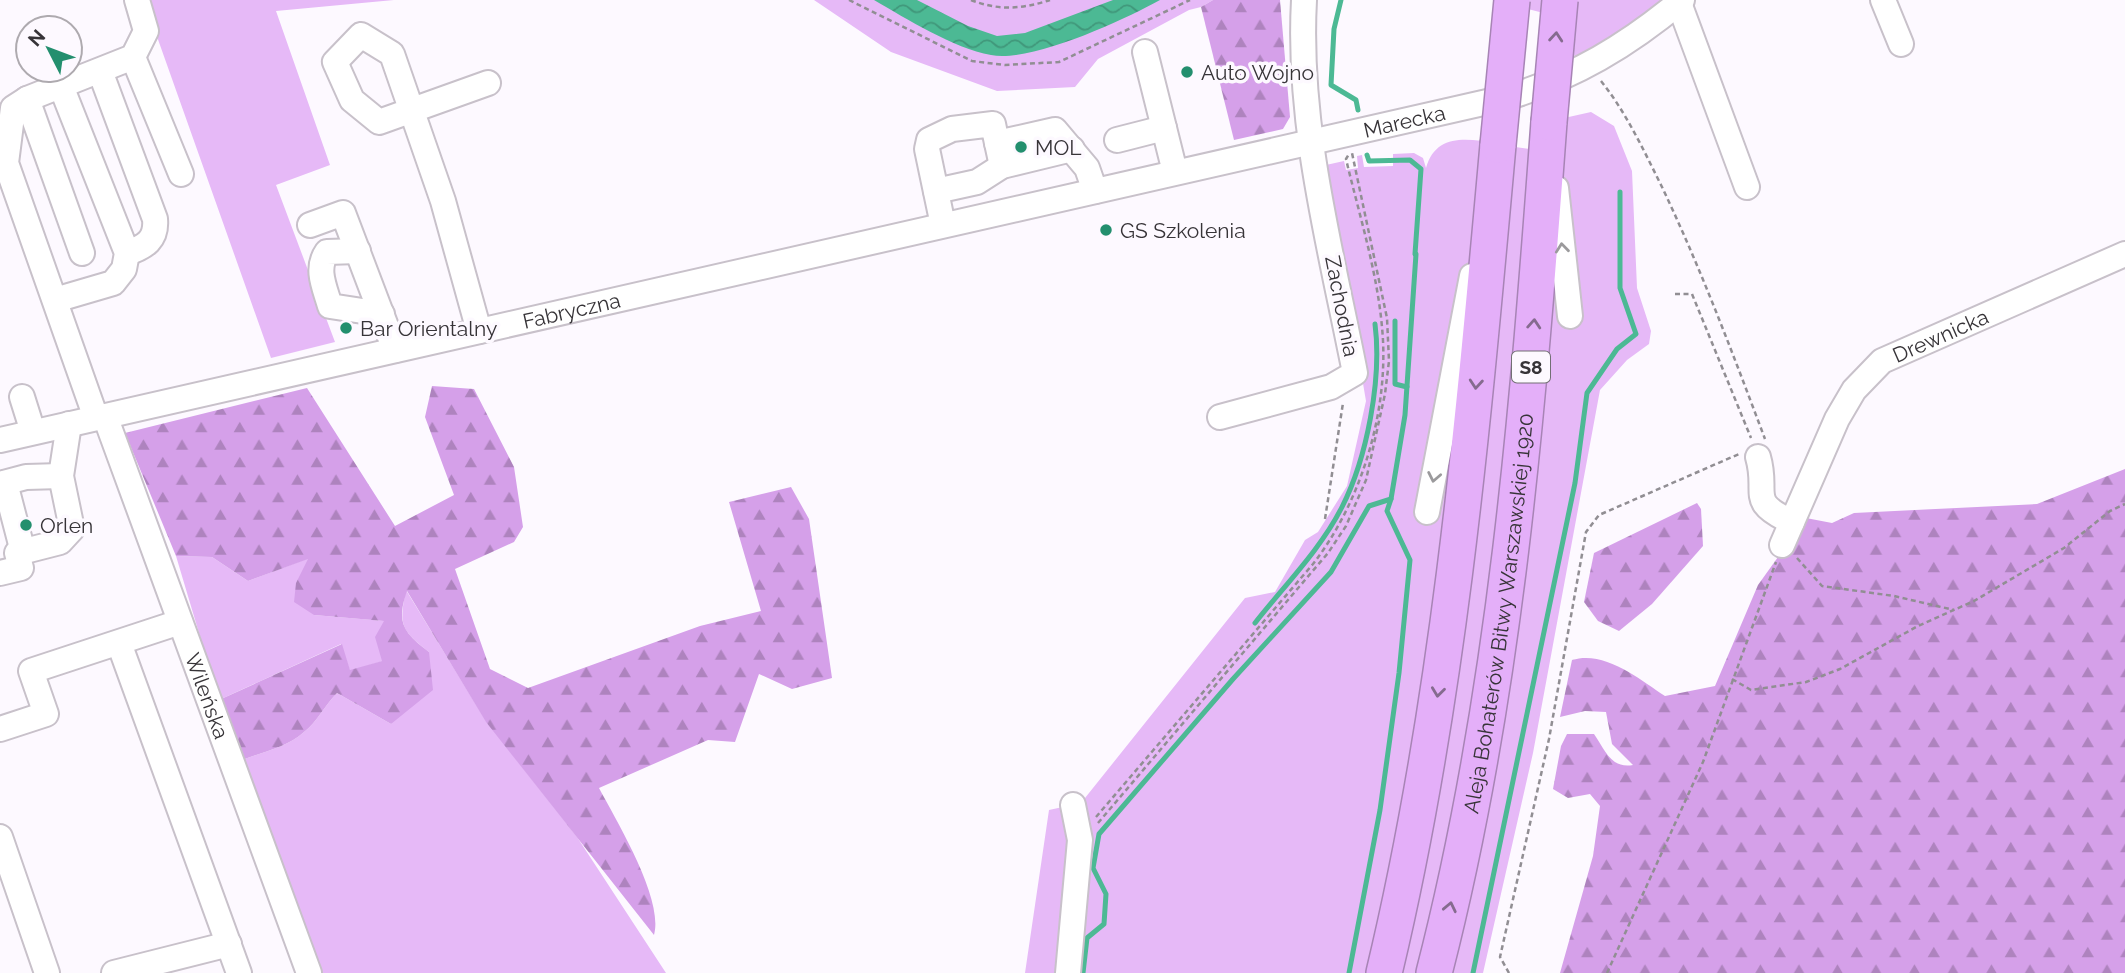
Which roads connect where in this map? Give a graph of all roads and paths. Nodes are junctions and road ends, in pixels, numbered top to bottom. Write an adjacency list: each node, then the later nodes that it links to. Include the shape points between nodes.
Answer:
1 (137, 0): 13 (street, via 146,31)
2 (849, 0): 5 (path, via 972,61 1005,65 1059,62)
3 (971, 0): 4 (path, via 999,9)
4 (1050, 0)
5 (1190, 0)
6 (1304, 0): 22 (street, Zachodnia, via 1301,56)
7 (1512, 0): 24 (highway, bridge)
8 (1560, 0): 19 (highway, Aleja Bohaterów Bitwy Warszawskiej 1920 / S8, one-way to 8, bridge)
9 (1883, 0): 11 (street)
10 (1680, 1): 22 (street, Marecka, via 1622,47 1550,84); 28 (street)
11 (1901, 44)
12 (1145, 52): 20 (street)
13 (133, 57): 14 (street); 27 (street)
14 (100, 71): 17 (street); 35 (street, via 155,219 149,243)
15 (1597, 76): 50 (path, via 1621,110 1696,259 1769,451 1769,458)
16 (488, 83): 41 (street, via 412,111)
17 (61, 86): 18 (street); 35 (street)
18 (27, 99): 34 (street); 38 (street, Wileńska, via 11,111 6,163)
19 (1549, 122): 40 (street, one-way to 19); 75 (highway, Aleja Bohaterów Bitwy Warszawskiej 1920 / S8, one-way to 19, via 1471,805 1507,596 1529,397)
20 (1164, 128): 21 (street); 26 (street)
21 (1117, 140)
22 (1310, 141): 26 (street, Marecka); 43 (street, Zachodnia)
23 (997, 144): 25 (street); 25 (street, via 1055,130); 30 (street, via 970,185); 30 (street, via 952,129 929,140)
24 (1498, 145): 54 (street, one-way to 54); 74 (highway, one-way to 74, via 1475,400 1436,707)
25 (1072, 149): 29 (street)
26 (1175, 172): 29 (street, Marecka)
27 (181, 174)
28 (1747, 187)
29 (1099, 190): 32 (street, Fabryczna)
30 (936, 191): 32 (street)
31 (310, 225): 33 (street, via 343,213)
32 (943, 225): 41 (street, Fabryczna)
33 (358, 251): 39 (street); 39 (street, via 327,252 323,258 322,276 330,306)
34 (82, 253)
35 (127, 253): 38 (street, via 124,269 113,283)
36 (2125, 254): 56 (street, Drewnicka, via 1882,361 1854,390 1837,419)
37 (1675, 294): 50 (path, via 1692,294)
38 (55, 300): 45 (street, Wileńska)
39 (382, 314): 42 (street)
40 (1570, 316)
41 (479, 331): 42 (street, Fabryczna)
42 (395, 351): 45 (street, Fabryczna)
43 (1355, 373): 46 (street, Zachodnia, via 1331,387); 55 (path, via 1342,406)
44 (22, 397): 48 (street)
45 (101, 417): 47 (street, Fabryczna); 61 (street, Wileńska)
46 (1220, 417)
47 (69, 424): 48 (street, Fabryczna); 51 (street)
48 (33, 432): 49 (street, Fabryczna)
49 (0, 440)
50 (1754, 456): 56 (street, via 1765,508); 76 (path, via 1599,515 1586,532 1549,739 1500,957)
51 (61, 476): 52 (street, via 26,477); 58 (street, via 72,529 60,542)
52 (2, 484): 58 (street)
53 (2125, 504): 60 (path, via 2064,548)
54 (1427, 512)
55 (1325, 519)
56 (1793, 522): 57 (street, Drewnicka); 60 (path, via 1797,558 1822,586)
57 (1782, 545): 63 (path)
58 (23, 552): 59 (street, via 17,553 21,568)
59 (0, 573)
60 (1954, 610): 63 (path, via 1806,682 1751,691)
61 (180, 622): 62 (street); 72 (street, Wileńska)
62 (119, 643): 64 (street, via 31,671 46,714); 68 (street)
63 (1732, 678): 77 (path, via 1703,762)
64 (0, 729)
65 (1073, 805): 66 (street)
66 (1086, 834): 66 (path, via 1092,821 1313,564 1350,505 1366,463 1384,346 1374,279 1346,159 1354,144 1352,157 1389,340 1385,394 1366,480 1351,516 1328,552); 73 (street)
67 (0, 837): 69 (street)
68 (229, 944): 70 (street); 71 (street)
69 (47, 973)
70 (114, 973)
71 (239, 973)
72 (309, 973)
73 (1068, 973)
74 (1384, 973)
75 (1434, 973)
76 (1509, 973)
77 (1607, 973)

